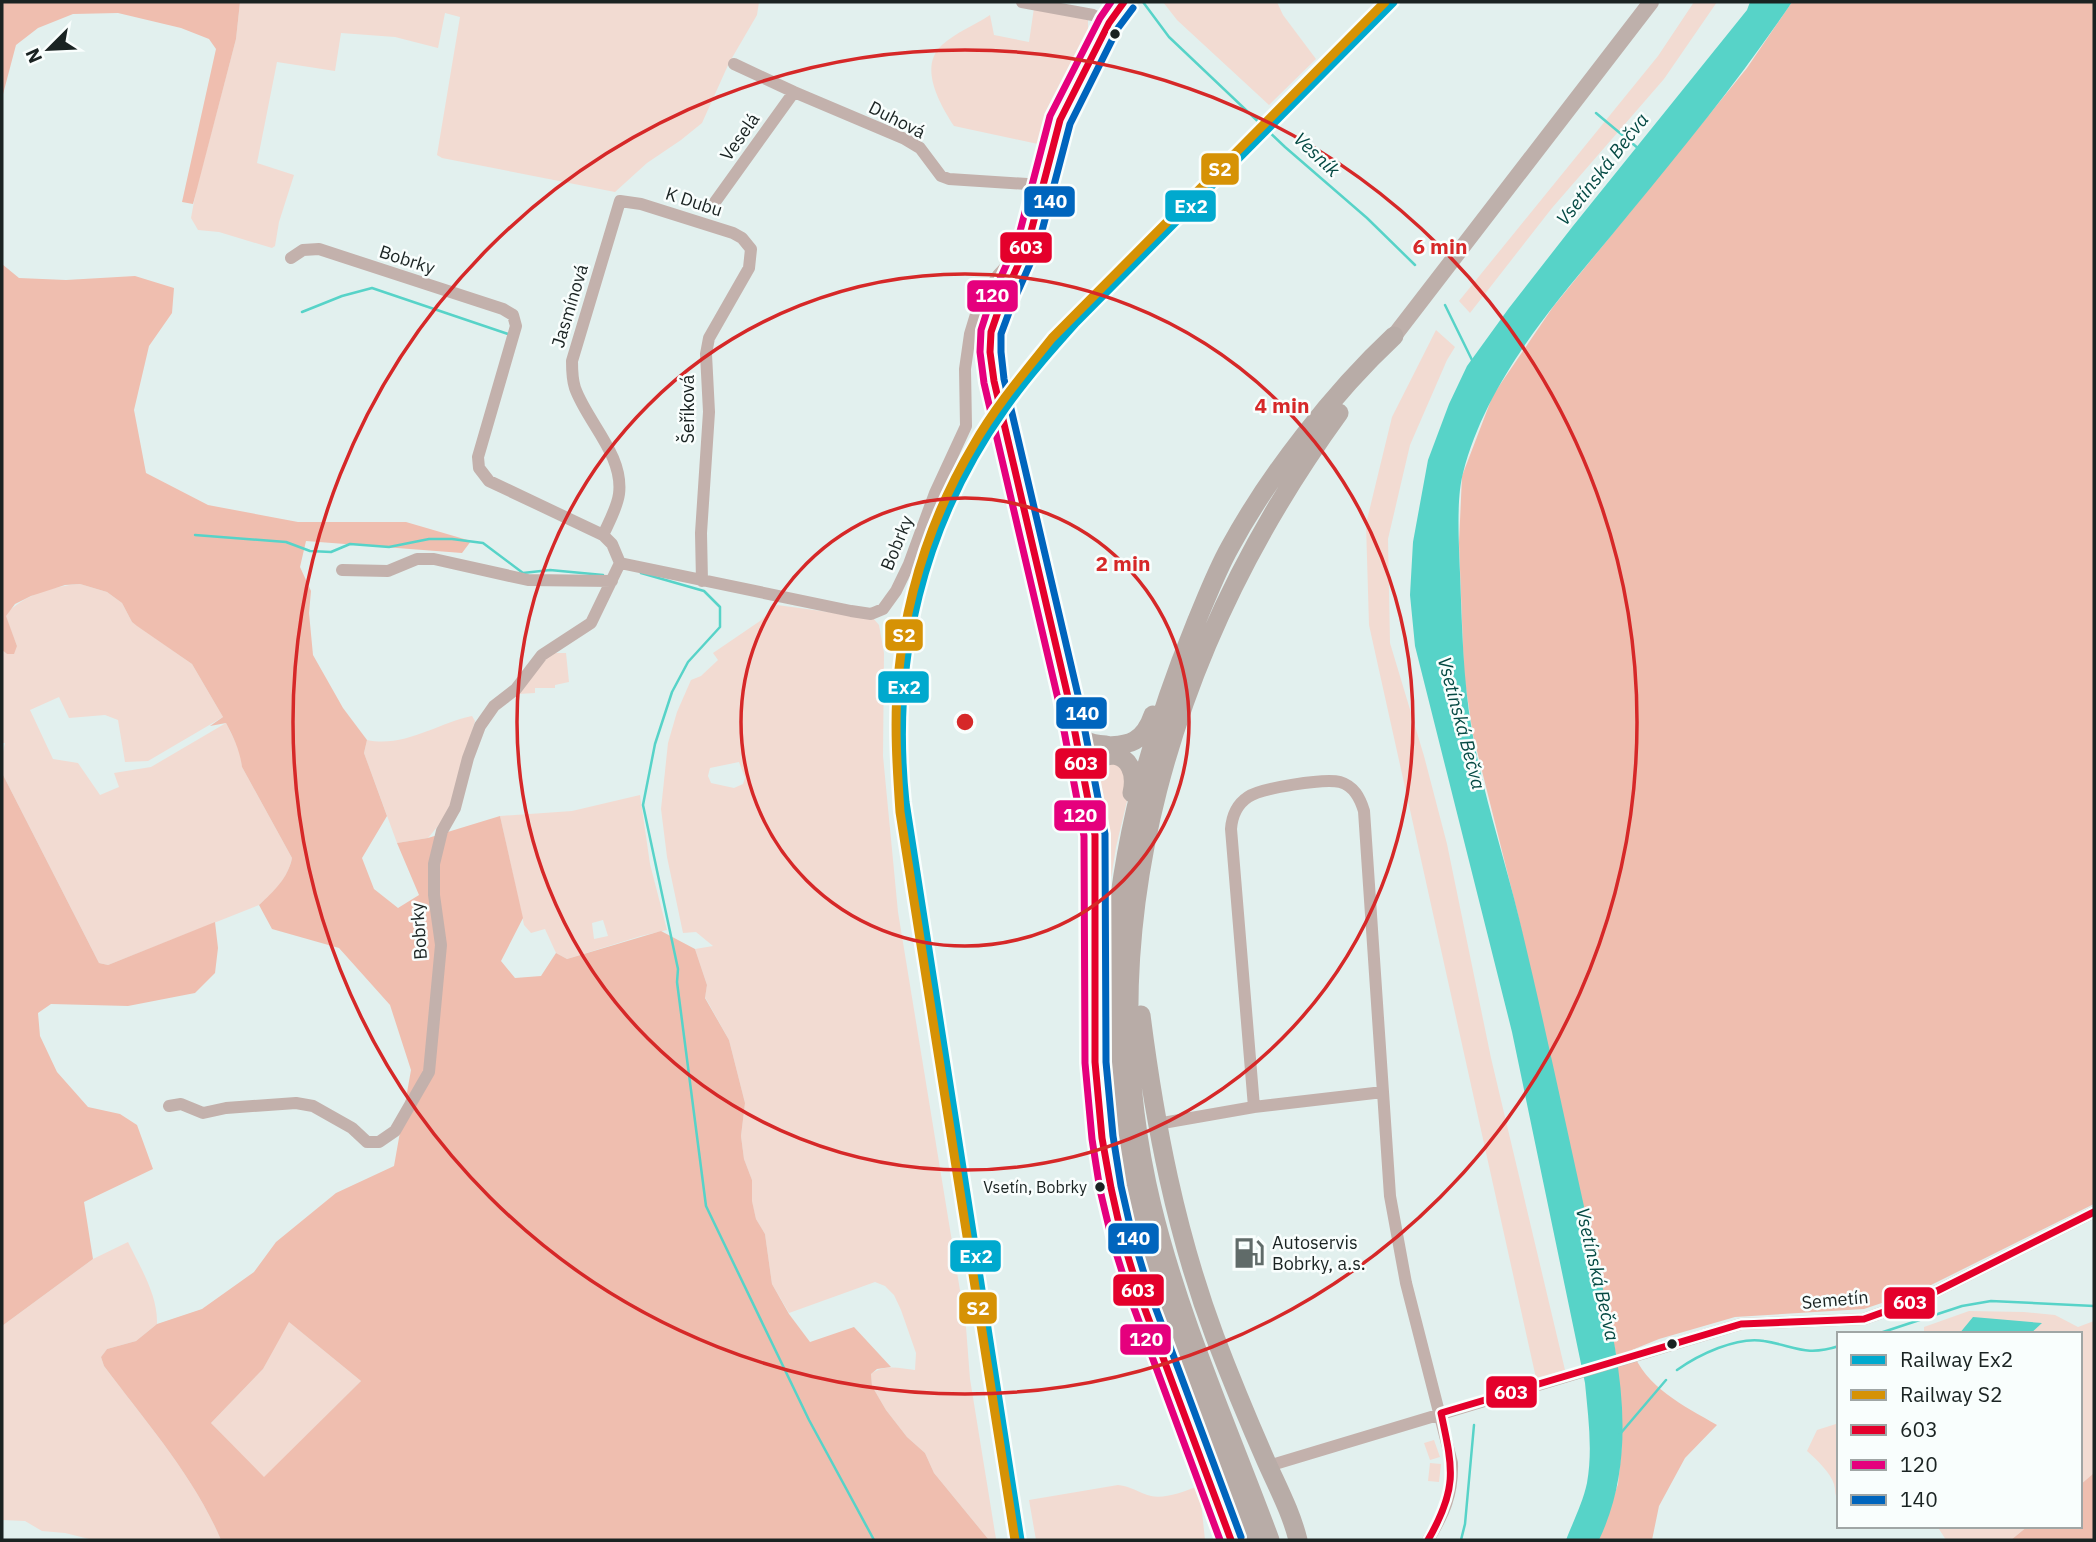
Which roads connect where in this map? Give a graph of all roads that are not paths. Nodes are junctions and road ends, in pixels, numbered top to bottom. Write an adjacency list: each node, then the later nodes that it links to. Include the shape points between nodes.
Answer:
1 (1022, 2): 4 (street, via 1093,15)
2 (1124, 2): 4 (street, Bobrky)
3 (1651, 2): 13 (main road)
4 (1110, 23): 7 (street, Bobrky, via 1060,120)
5 (734, 64): 6 (street, Duhová)
6 (794, 92): 7 (street, Duhová, via 913,144 949,179); 9 (street, Veselá)
7 (1043, 185): 10 (street, Bobrky)
8 (620, 201): 11 (street, K Dubu, via 733,233); 14 (street, Jasmínová, via 572,361 580,402 619,478 616,506)
9 (715, 202)
10 (1028, 243): 18 (street, Bobrky, via 998,275 977,310 965,369 966,426 909,564 883,609 871,614 851,611); 20 (street, Bobrky, via 1001,303 990,352)
11 (751, 249): 18 (street, Šeříková, via 748,268 709,338 706,354 709,412)
12 (291, 258): 14 (street, Bobrky, via 303,250 319,249 513,315 516,326 478,457 479,468 489,481)
13 (1394, 336): 19 (highway, via 1308,432 1231,545); 22 (highway, via 1301,467 1228,596 1171,742)
14 (603, 535): 15 (street)
15 (621, 564): 17 (street, Bobrky); 18 (street, Bobrky)
16 (342, 570): 17 (street, via 388,570 416,559 434,559 528,580)
17 (612, 581): 25 (street, Bobrky, via 591,623 542,655 516,689 494,706 476,736 434,864 441,945 429,1072 395,1131 379,1142 367,1142 313,1106 296,1103 203,1113 181,1104)
18 (702, 581)
19 (1211, 586): 21 (highway, via 1178,649 1146,731 1129,744); 23 (highway, via 1143,777)
20 (1073, 718): 21 (street, Bobrky); 21 (highway, via 1087,743)
21 (1090, 760): 23 (highway, via 1117,756 1128,762 1134,774 1123,833); 31 (main road, via 1097,873 1096,1087 1113,1200 1140,1297)
22 (1145, 843): 27 (highway, via 1137,979); 33 (highway, via 1131,941 1129,996 1134,1092 1147,1181 1184,1314)
23 (1122, 884): 32 (highway, via 1114,1010 1119,1104 1132,1184 1153,1269)
24 (1383, 1092): 26 (street); 26 (street, via 1364,811 1352,789 1328,781 1258,792 1247,797 1232,818); 29 (street, via 1390,1196 1406,1283)
25 (169, 1106)
26 (1254, 1107): 27 (street)
27 (1157, 1124): 30 (highway, via 1200,1296)
28 (2094, 1212): 29 (street, Semetín, via 1923,1298 1864,1319 1741,1324)
29 (1441, 1413): 30 (street, Semetín); 35 (street, via 1452,1463 1452,1488 1443,1515)
30 (1268, 1466): 34 (highway)
31 (1231, 1540)
32 (1254, 1540)
33 (1270, 1540)
34 (1298, 1540)
35 (1427, 1540)

